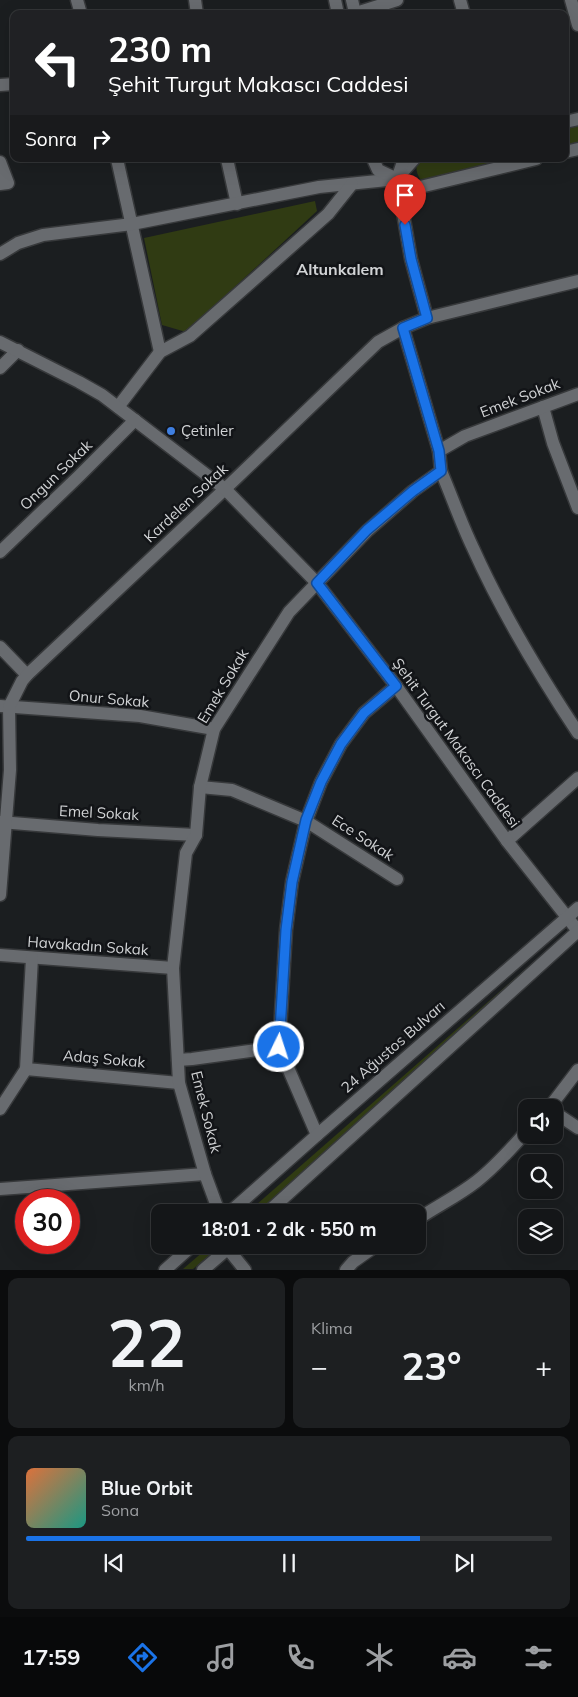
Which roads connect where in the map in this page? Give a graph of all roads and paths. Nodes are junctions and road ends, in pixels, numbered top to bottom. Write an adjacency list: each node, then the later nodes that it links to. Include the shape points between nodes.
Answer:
1 (397, 0): 3 (street)
2 (571, 0): 4 (street)
3 (367, 10)
4 (578, 25)
5 (0, 162): 13 (street, via 8,183)
6 (118, 162): 16 (street)
7 (228, 162): 15 (street)
8 (374, 162): 12 (street, via 378,170)
9 (403, 162): 12 (street)
10 (411, 162): 12 (street)
11 (524, 162): 12 (street, via 416,188)
12 (396, 179): 14 (street); 19 (street, via 411,259)
13 (0, 184)
14 (352, 184): 15 (street, via 318,187); 23 (street, via 328,214 190,336)
15 (237, 204): 16 (street)
16 (132, 224): 17 (street, via 43,235 18,243); 23 (street)
17 (0, 254)
18 (578, 281): 19 (street, Kardelen Sokak)
19 (427, 318): 20 (street, Kardelen Sokak)
20 (403, 328): 29 (street); 31 (street, Kardelen Sokak, via 378,342)
21 (0, 342): 22 (street, Şehit Turgut Makascı Caddesi)
22 (18, 350): 24 (street); 27 (street, Şehit Turgut Makascı Caddesi, via 80,382)
23 (160, 352): 27 (street)
24 (0, 368)
25 (578, 394): 26 (street, Emek Sokak)
26 (543, 406): 29 (street, Emek Sokak, via 464,436); 32 (street, via 553,443)
27 (118, 407): 28 (street, Şehit Turgut Makascı Caddesi)
28 (135, 420): 31 (street, Şehit Turgut Makascı Caddesi); 33 (street, Ongun Sokak)
29 (439, 451): 30 (street)
30 (441, 471): 34 (street, Emek Sokak, via 367,530); 40 (street, via 498,598)
31 (225, 489): 34 (street, Şehit Turgut Makascı Caddesi); 36 (street, Kardelen Sokak)
32 (578, 508)
33 (0, 552)
34 (317, 583): 37 (street, Şehit Turgut Makascı Caddesi); 39 (street, Emek Sokak, via 289,612)
35 (0, 647): 36 (street)
36 (27, 675): 38 (street, Kardelen Sokak)
37 (396, 686): 43 (street, via 364,713 341,744); 46 (street, Şehit Turgut Makascı Caddesi)
38 (5, 706): 39 (street, Onur Sokak, via 140,716); 44 (street, Kardelen Sokak, via 10,770)
39 (214, 729): 42 (street, Emek Sokak)
40 (578, 733)
41 (578, 778): 46 (street)
42 (200, 787): 43 (street, Ece Sokak, via 232,790); 45 (street, Emek Sokak)
43 (306, 820): 47 (street, Ece Sokak); 55 (street, via 292,882 286,930)
44 (3, 823): 45 (street, Emel Sokak); 48 (street, Kardelen Sokak)
45 (196, 835): 54 (street, Emek Sokak, via 186,853)
46 (506, 841): 50 (street, Şehit Turgut Makascı Caddesi)
47 (396, 879)
48 (0, 895)
49 (578, 908): 50 (street, 24 Ağustos Bulvarı)
50 (567, 917): 51 (street, Şehit Turgut Makascı Caddesi); 64 (street, 24 Ağustos Bulvarı)
51 (578, 931): 70 (street)
52 (0, 955): 53 (street, Havakadın Sokak)
53 (32, 958): 54 (street, Havakadın Sokak); 57 (street)
54 (173, 968): 56 (street, Emek Sokak)
55 (279, 1047): 56 (street); 64 (street)
56 (178, 1060): 59 (street, Emek Sokak)
57 (26, 1069): 59 (street, Adaş Sokak); 61 (street)
58 (578, 1070): 60 (street)
59 (179, 1083): 66 (street, Emek Sokak)
60 (556, 1099)
61 (0, 1110)
62 (563, 1118): 63 (street)
63 (578, 1128)
64 (317, 1135): 69 (street, 24 Ağustos Bulvarı)
65 (518, 1140): 71 (street, via 477,1181)
66 (205, 1174): 67 (street); 68 (street, Emek Sokak)
67 (0, 1189)
68 (216, 1204)
69 (239, 1204)
70 (277, 1204)
71 (426, 1214)
72 (183, 1254): 76 (street)
73 (222, 1254): 77 (street)
74 (235, 1254): 78 (street)
75 (364, 1254): 79 (street)
76 (165, 1270)
77 (203, 1270)
78 (245, 1270)
79 (346, 1270)

